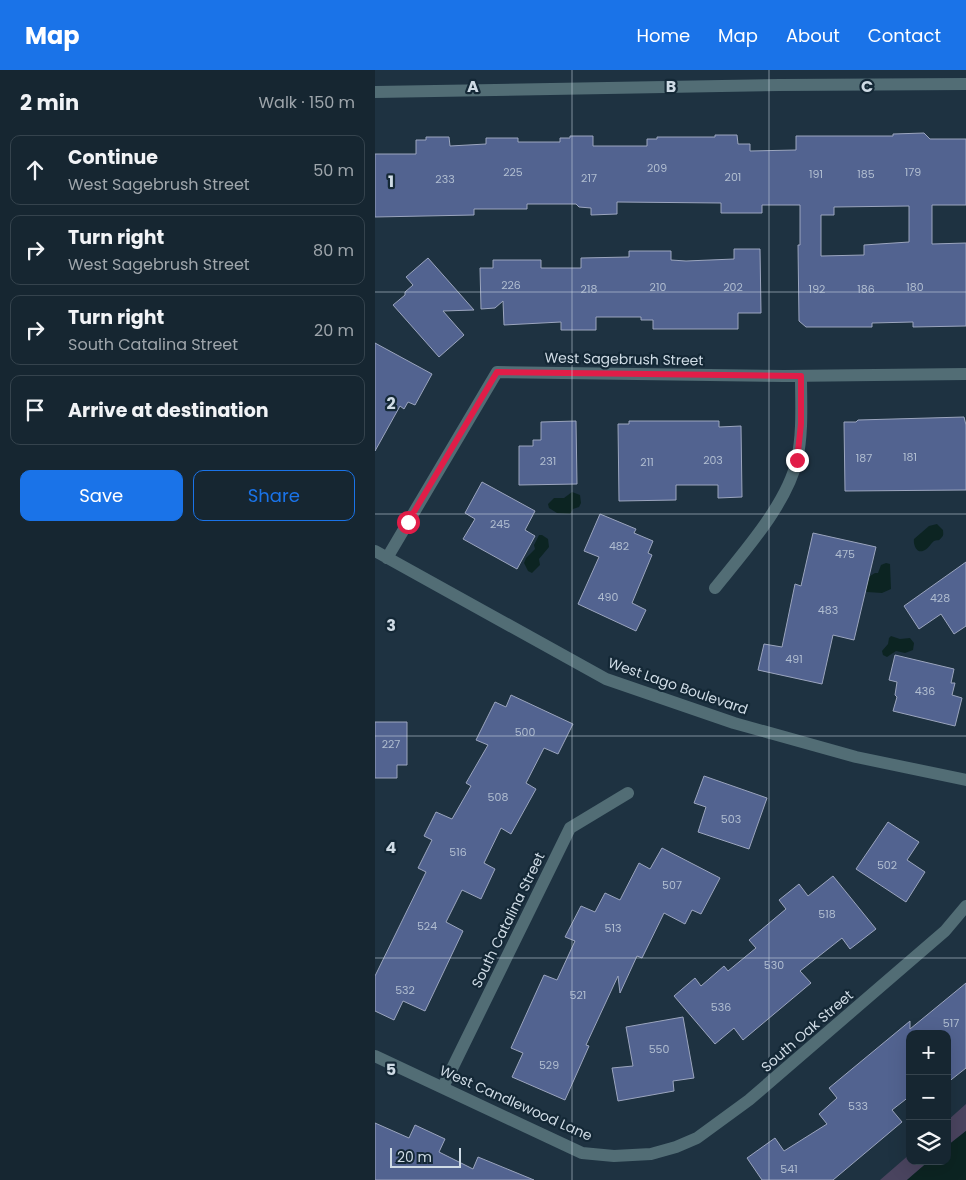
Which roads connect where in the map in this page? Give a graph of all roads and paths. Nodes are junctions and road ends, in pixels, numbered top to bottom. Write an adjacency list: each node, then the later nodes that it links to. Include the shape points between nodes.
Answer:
1 (966, 84): 2 (street)
2 (375, 92)
3 (966, 374): 4 (street, West Sagebrush Street)
4 (801, 376): 6 (street, West Sagebrush Street, via 497,372); 7 (street, via 797,460 788,485 749,546)
5 (375, 551): 6 (street, West Lago Boulevard)
6 (387, 558): 8 (street, West Lago Boulevard, via 605,679 734,723 856,757)
7 (715, 588)
8 (966, 780)
9 (628, 792): 12 (street, South Catalina Street, via 570,828)
10 (966, 906): 13 (street, South Oak Street, via 945,931 749,1100 697,1138)
11 (375, 1056): 12 (street, West Candlewood Lane)
12 (443, 1087): 13 (street, West Candlewood Lane, via 582,1153 614,1156)
13 (651, 1154)

